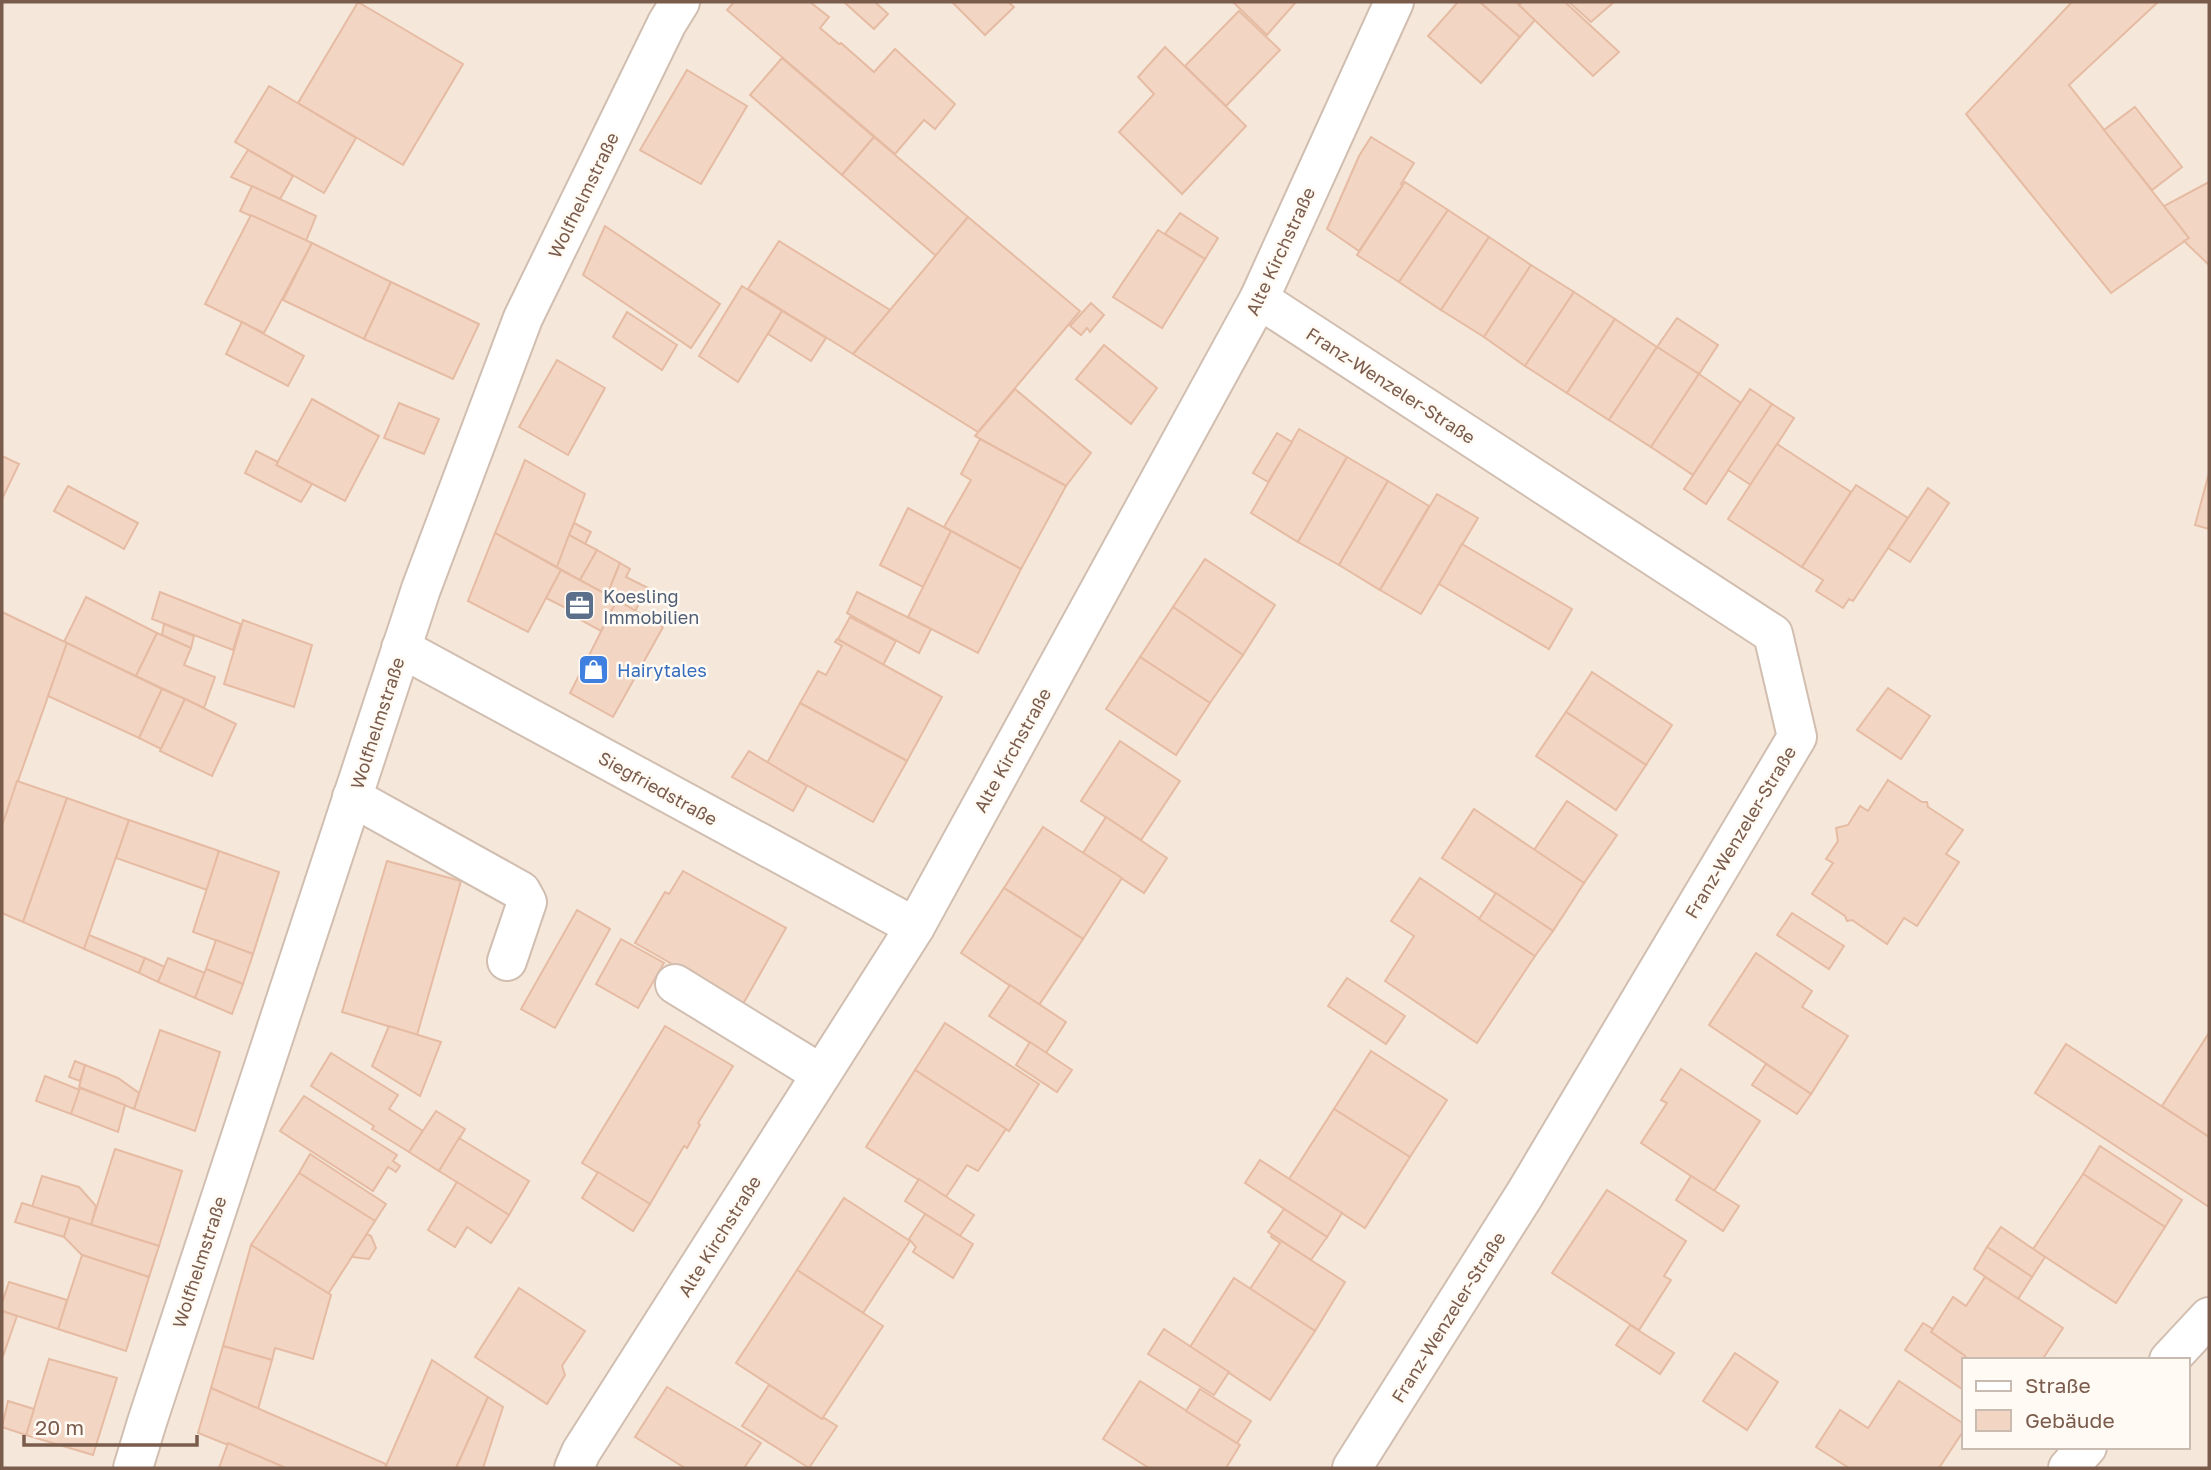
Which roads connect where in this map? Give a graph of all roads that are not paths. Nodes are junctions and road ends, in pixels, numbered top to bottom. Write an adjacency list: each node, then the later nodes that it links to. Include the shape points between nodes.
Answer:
1 (680, 2): 4 (street, Wolfhelmstraße, via 523,318)
2 (1394, 2): 3 (street, Alte Kirchstraße)
3 (1259, 299): 6 (street, Alte Kirchstraße); 15 (street, Franz-Wenzeler-Straße, via 1773,634 1797,737 1525,1194)
4 (401, 648): 5 (street, Wolfhelmstraße); 6 (street, Siegfriedstraße)
5 (352, 797): 7 (street, via 522,891 527,902); 13 (street, Wolfhelmstraße)
6 (915, 927): 9 (street, Alte Kirchstraße)
7 (507, 961)
8 (675, 984): 9 (street)
9 (821, 1074): 14 (street, Alte Kirchstraße)
10 (2209, 1317): 11 (street)
11 (2171, 1358)
12 (2085, 1449): 16 (street)
13 (133, 1468)
14 (574, 1468)
15 (1352, 1468)
16 (2068, 1468)

